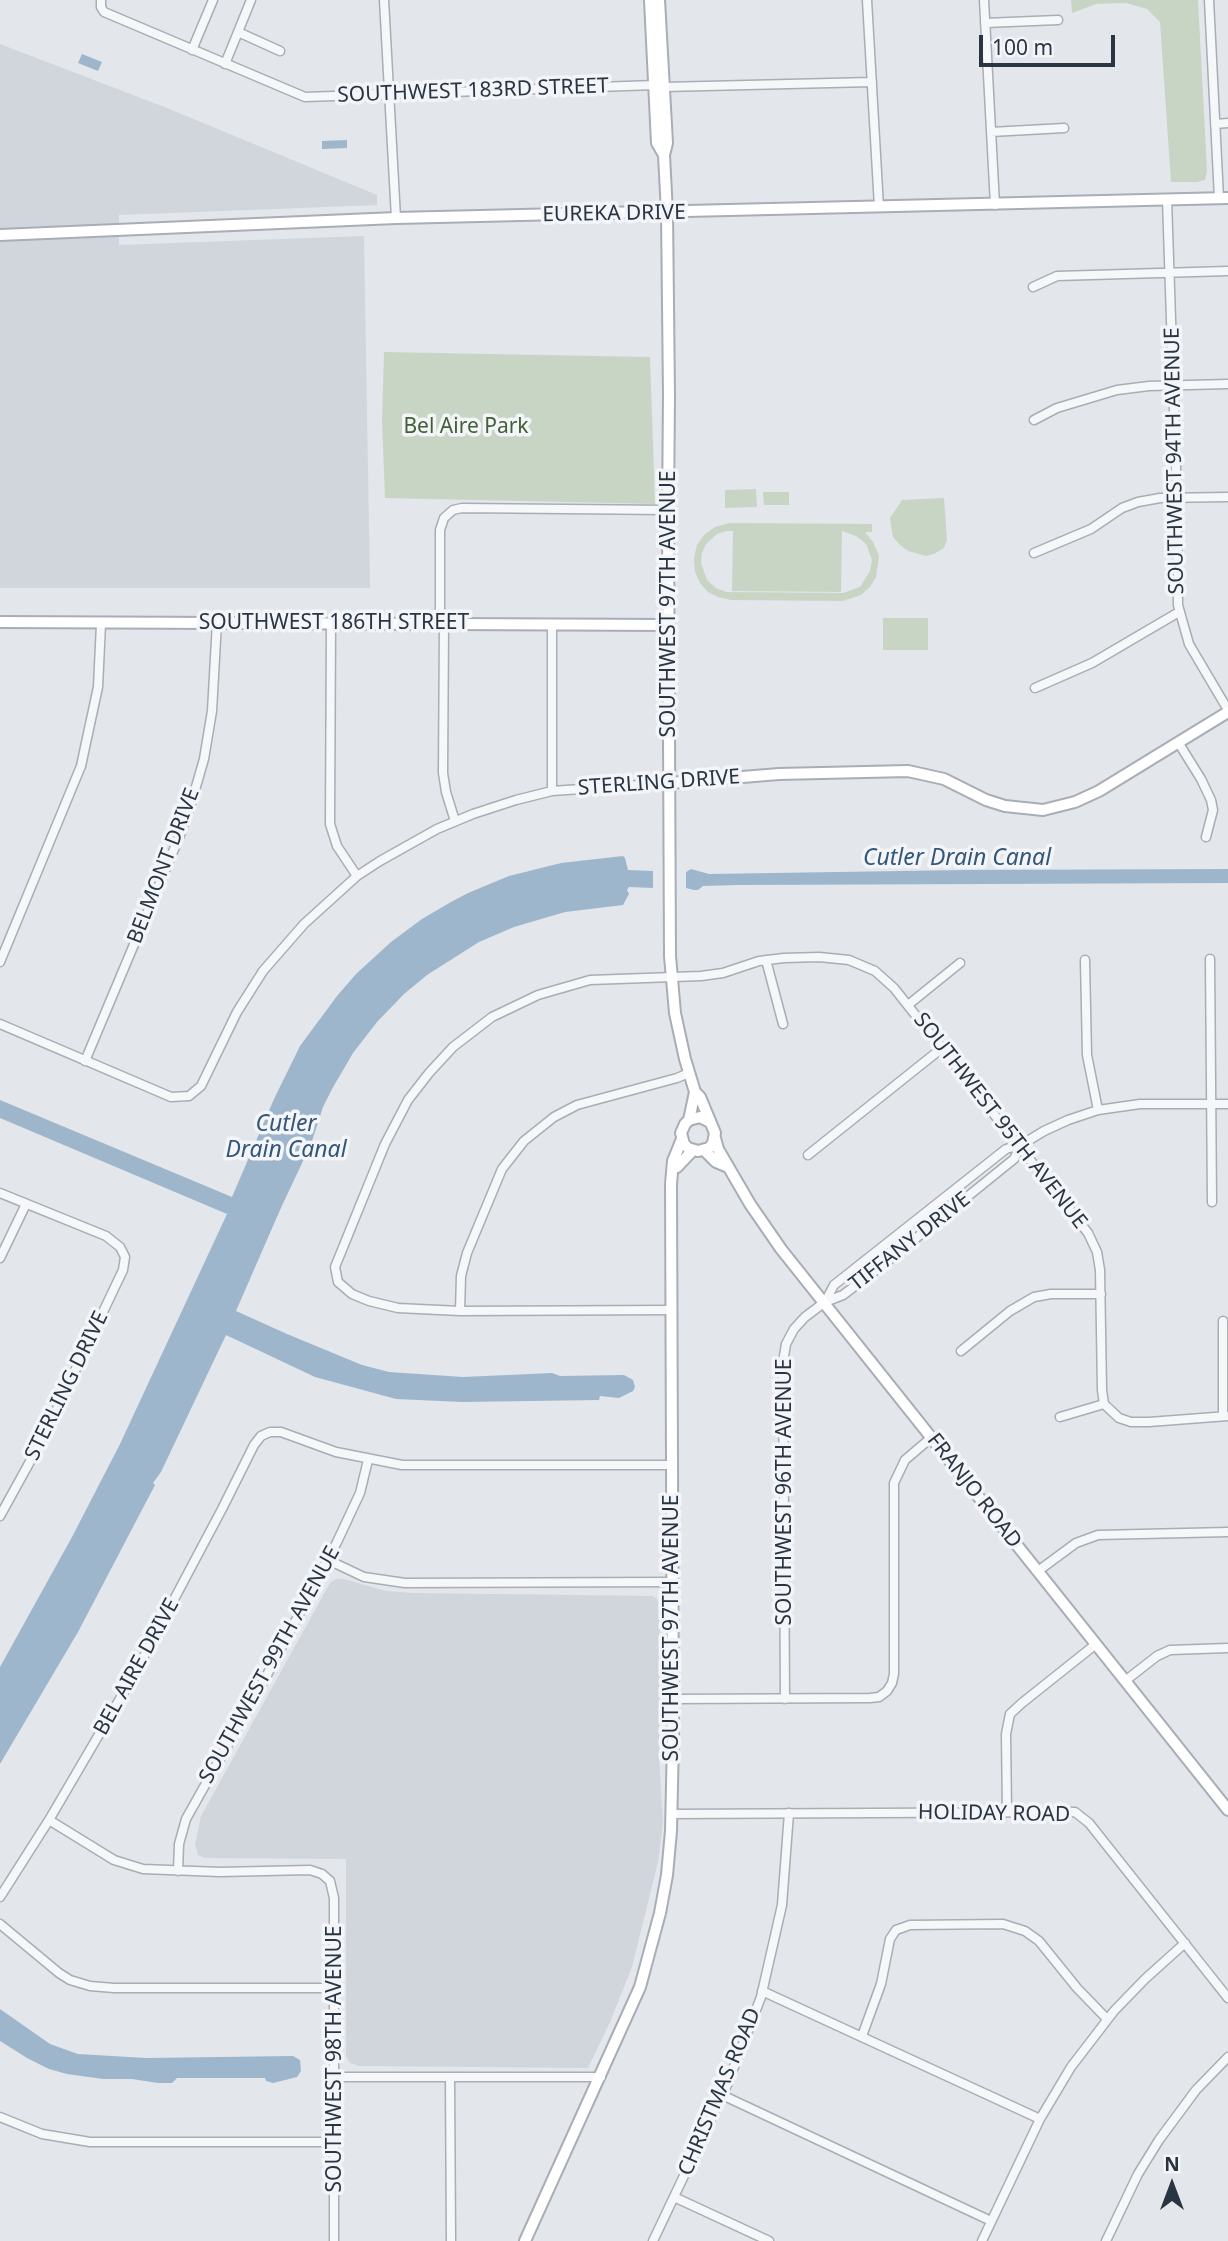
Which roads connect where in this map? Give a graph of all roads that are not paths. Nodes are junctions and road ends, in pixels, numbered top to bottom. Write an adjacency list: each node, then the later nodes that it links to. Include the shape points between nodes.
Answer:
1 (101, 0): 13 (street, SOUTHWEST 183RD STREET, via 104,12)
2 (213, 0): 13 (street)
3 (251, 0): 12 (street)
4 (384, 0): 18 (street)
5 (650, 0): 17 (street, SOUTHWEST 97TH AVENUE)
6 (659, 0): 17 (street, SOUTHWEST 97TH AVENUE)
7 (867, 0): 16 (street)
8 (984, 0): 11 (street)
9 (1209, 0): 20 (street)
10 (1058, 20): 11 (street)
11 (985, 23): 22 (street)
12 (238, 32): 14 (street); 15 (street)
13 (192, 50): 15 (street, SOUTHWEST 183RD STREET)
14 (280, 51)
15 (225, 64): 18 (street, SOUTHWEST 183RD STREET, via 302,96)
16 (872, 82): 17 (street, SOUTHWEST 183RD STREET); 26 (street)
17 (660, 86): 18 (street, SOUTHWEST 183RD STREET); 27 (street, SOUTHWEST 97TH AVENUE, via 657,143 664,155)
18 (389, 93): 28 (street)
19 (1228, 123): 20 (street)
20 (1215, 124): 23 (street)
21 (1064, 128): 22 (street)
22 (991, 132): 25 (street)
23 (1223, 198): 24 (street, EUREKA DRIVE)
24 (1167, 200): 25 (street, EUREKA DRIVE); 31 (street, SOUTHWEST 94TH AVENUE)
25 (995, 205): 26 (street, EUREKA DRIVE)
26 (878, 207): 27 (street, EUREKA DRIVE)
27 (667, 213): 28 (street, EUREKA DRIVE); 38 (street, SOUTHWEST 97TH AVENUE)
28 (396, 218): 29 (street, EUREKA DRIVE)
29 (0, 235)
30 (1228, 271): 31 (street)
31 (1170, 273): 32 (street, via 1057,276); 34 (street, SOUTHWEST 94TH AVENUE)
32 (1033, 287)
33 (1228, 384): 34 (street)
34 (1173, 386): 35 (street, via 1105,393 1057,408); 37 (street, SOUTHWEST 94TH AVENUE)
35 (1034, 421)
36 (1228, 497): 37 (street)
37 (1177, 498): 39 (street, via 1130,505 1091,529); 40 (street, SOUTHWEST 94TH AVENUE)
38 (667, 510): 45 (street, via 460,508 451,512 440,530); 47 (street, SOUTHWEST 97TH AVENUE)
39 (1034, 553)
40 (1179, 612): 48 (street, via 1092,663); 49 (street, SOUTHWEST 94TH AVENUE, via 1189,644)
41 (0, 622): 44 (street, SOUTHWEST 186TH STREET)
42 (217, 622): 43 (street, SOUTHWEST 186TH STREET); 44 (street, SOUTHWEST 186TH STREET); 66 (street, BELMONT DRIVE, via 212,711 191,804)
43 (331, 623): 45 (street, SOUTHWEST 186TH STREET); 55 (street, via 330,824 337,846)
44 (101, 624): 59 (street, via 97,687 81,766)
45 (442, 624): 46 (street, SOUTHWEST 186TH STREET); 53 (street, via 443,773)
46 (552, 625): 47 (street, SOUTHWEST 186TH STREET); 52 (street)
47 (669, 625): 51 (street, SOUTHWEST 97TH AVENUE)
48 (1035, 688)
49 (1228, 711): 50 (street, STERLING DRIVE)
50 (1178, 742): 51 (street, STERLING DRIVE, via 1085,799 1043,810 1005,806 944,779 908,771); 54 (street, via 1211,800)
51 (669, 783): 52 (street, STERLING DRIVE); 61 (street, SOUTHWEST 97TH AVENUE)
52 (552, 791): 53 (street, STERLING DRIVE)
53 (455, 821): 55 (street, STERLING DRIVE)
54 (1206, 837)
55 (357, 876): 66 (street, STERLING DRIVE, via 304,924 263,971 201,1086 189,1096 172,1097)
56 (1210, 959): 69 (street)
57 (766, 960): 61 (street, SOUTHWEST 95TH AVENUE, via 712,975); 62 (street, SOUTHWEST 95TH AVENUE, via 849,960 883,976); 64 (street)
58 (1085, 960): 71 (street, via 1087,1055)
59 (0, 962)
60 (960, 963): 62 (street)
61 (671, 977): 67 (street, SOUTHWEST 97TH AVENUE); 88 (street, via 601,978 568,985 510,1008 462,1038 421,1082 396,1121 341,1248 335,1274 346,1290 369,1301 408,1310)
62 (908, 1004): 65 (street, SOUTHWEST 95TH AVENUE)
63 (0, 1024): 66 (street)
64 (783, 1024)
65 (942, 1048): 76 (street, SOUTHWEST 95TH AVENUE); 78 (street)
66 (85, 1061)
67 (689, 1073): 68 (street, SOUTHWEST 97TH AVENUE); 88 (street, via 576,1105 524,1141 502,1169 467,1253)
68 (695, 1092): 72 (street, SOUTHWEST 97TH AVENUE); 73 (street, SOUTHWEST 97TH AVENUE)
69 (1212, 1104): 70 (street, TIFFANY DRIVE); 71 (street, TIFFANY DRIVE, via 1140,1104); 82 (street)
70 (1228, 1104)
71 (1098, 1110): 76 (street, TIFFANY DRIVE)
72 (689, 1120): 73 (street); 75 (street, via 682,1128)
73 (710, 1122): 74 (street)
74 (715, 1138): 77 (street); 80 (street, FRANJO ROAD)
75 (682, 1139): 77 (street); 79 (street, SOUTHWEST 97TH AVENUE)
76 (1021, 1145): 85 (street, SOUTHWEST 95TH AVENUE, via 1092,1239); 86 (street, TIFFANY DRIVE, via 1014,1159 997,1173 844,1295); 86 (street, TIFFANY DRIVE, via 1006,1149 834,1285)
77 (698, 1150): 79 (street); 80 (street, FRANJO ROAD)
78 (808, 1155)
79 (674, 1167): 87 (street, SOUTHWEST 97TH AVENUE)
80 (728, 1167): 86 (street, FRANJO ROAD, via 763,1224)
81 (0, 1193): 83 (street)
82 (1212, 1202)
83 (26, 1204): 84 (street); 97 (street, STERLING DRIVE, via 106,1236 124,1252 124,1266)
84 (0, 1258)
85 (1101, 1294): 90 (street, via 1034,1297); 91 (street, SOUTHWEST 95TH AVENUE)
86 (825, 1302): 94 (street, FRANJO ROAD); 106 (street, SOUTHWEST 96TH AVENUE, via 798,1324 784,1353)
87 (672, 1310): 88 (street); 96 (street, SOUTHWEST 97TH AVENUE)
88 (460, 1311)
89 (1223, 1321): 92 (street)
90 (961, 1351)
91 (1104, 1404): 92 (street, via 1131,1422); 93 (street)
92 (1225, 1416)
93 (1060, 1417)
94 (932, 1437): 100 (street, FRANJO ROAD); 106 (street, via 905,1460 894,1483 894,1674 889,1689 874,1698)
95 (368, 1460): 96 (street, via 426,1466); 99 (street, SOUTHWEST 99TH AVENUE, via 357,1501); 111 (street, BEL AIRE DRIVE, via 281,1432 267,1433 254,1445 141,1663)
96 (671, 1465): 101 (street, SOUTHWEST 97TH AVENUE)
97 (0, 1516)
98 (1228, 1532): 100 (street, via 1098,1535 1076,1543)
99 (328, 1560): 101 (street, via 364,1577 405,1583); 112 (street, SOUTHWEST 99TH AVENUE, via 186,1819)
100 (1038, 1571): 102 (street, FRANJO ROAD)
101 (672, 1582): 105 (street, SOUTHWEST 97TH AVENUE)
102 (1096, 1644): 104 (street, FRANJO ROAD); 108 (street, via 1010,1714)
103 (1228, 1648): 104 (street, via 1170,1650)
104 (1125, 1681): 107 (street, FRANJO ROAD)
105 (673, 1699): 106 (street); 110 (street, SOUTHWEST 97TH AVENUE)
106 (785, 1699)
107 (1228, 1810)
108 (1007, 1812): 109 (street, HOLIDAY ROAD); 115 (street, HOLIDAY ROAD, via 1069,1811 1083,1817)
109 (789, 1813): 110 (street, HOLIDAY ROAD); 117 (street, CHRISTMAS ROAD, via 782,1905)
110 (671, 1814): 124 (street, SOUTHWEST 97TH AVENUE, via 667,1875 653,1942 640,1987)
111 (49, 1820): 112 (street, via 117,1862); 113 (street, BEL AIRE DRIVE)
112 (178, 1871): 116 (street, SOUTHWEST 98TH AVENUE, via 310,1870 327,1878 334,1898)
113 (0, 1897)
114 (0, 1924): 116 (street, via 62,1975 90,1986)
115 (1185, 1943): 118 (street, HOLIDAY ROAD); 119 (street)
116 (334, 1988): 122 (street, SOUTHWEST 98TH AVENUE)
117 (762, 1991): 120 (street); 125 (street, CHRISTMAS ROAD)
118 (1228, 1997)
119 (1107, 2020): 120 (street, via 1039,1941 1025,1931 1003,1924 914,1925 899,1928 892,1936); 127 (street)
120 (862, 2036): 127 (street)
121 (1228, 2057): 137 (street, via 1196,2090 1159,2140)
122 (335, 2077): 123 (street); 128 (street, SOUTHWEST 98TH AVENUE)
123 (450, 2077): 124 (street); 132 (street)
124 (601, 2077): 133 (street, SOUTHWEST 97TH AVENUE)
125 (722, 2095): 129 (street, CHRISTMAS ROAD); 130 (street)
126 (0, 2117): 128 (street, via 42,2134 90,2142)
127 (1040, 2119): 130 (street)
128 (335, 2142): 131 (street, SOUTHWEST 98TH AVENUE)
129 (674, 2197): 134 (street, CHRISTMAS ROAD); 135 (street)
130 (991, 2221): 136 (street)
131 (334, 2241)
132 (451, 2241)
133 (525, 2241)
134 (653, 2241)
135 (769, 2241)
136 (982, 2241)
137 (1106, 2241)

